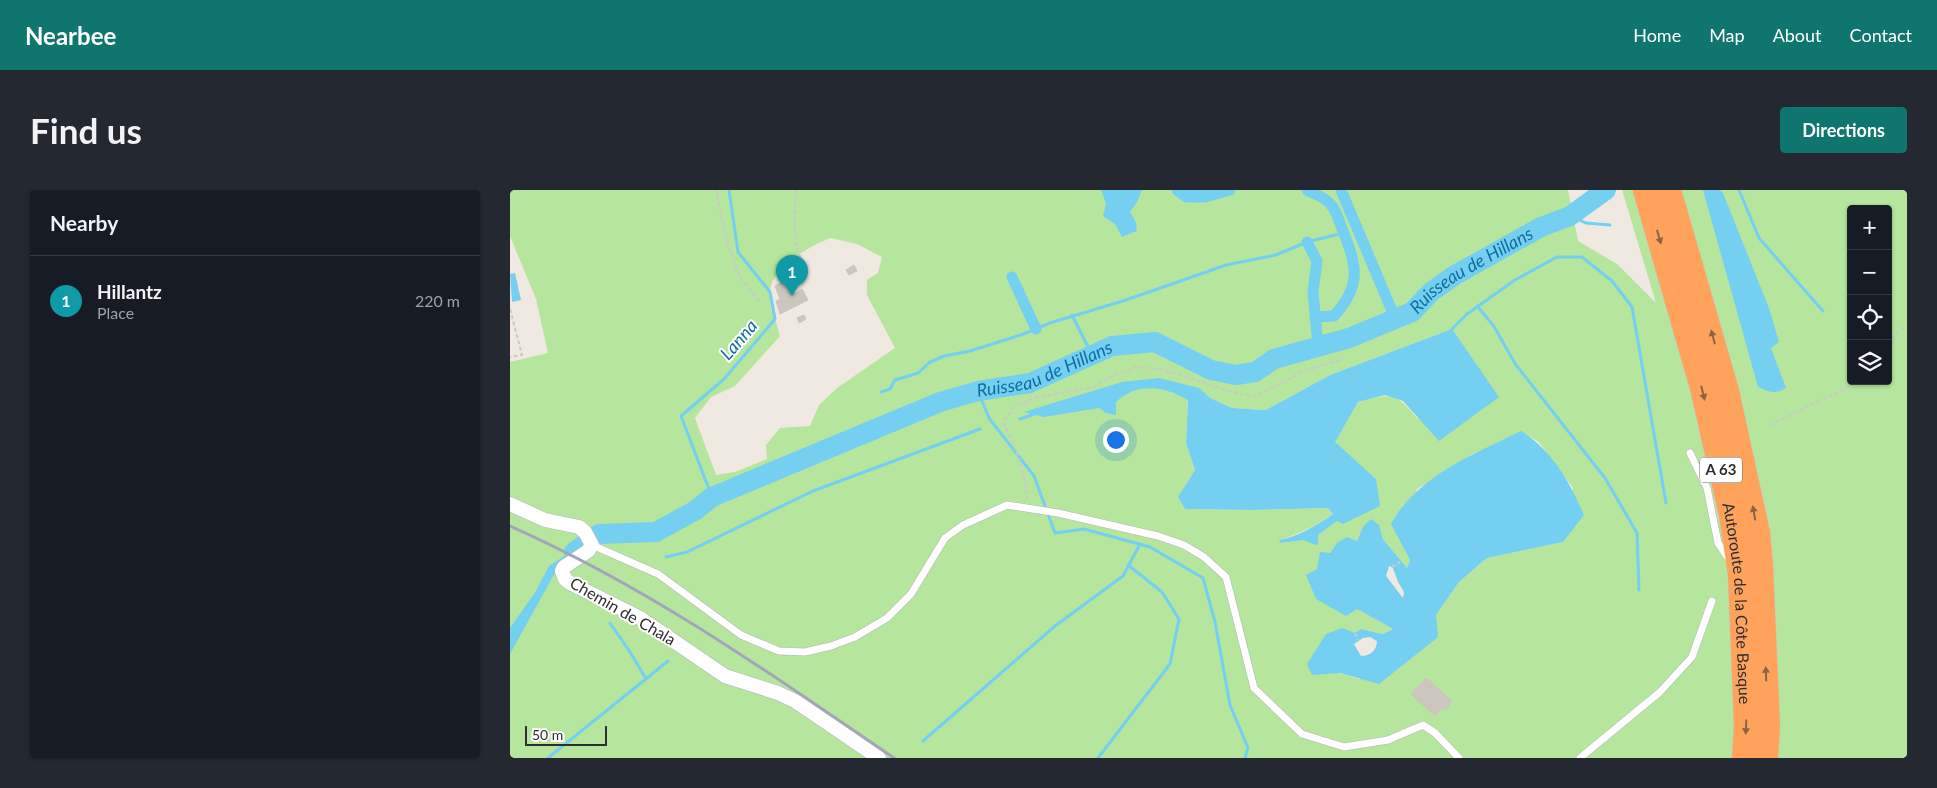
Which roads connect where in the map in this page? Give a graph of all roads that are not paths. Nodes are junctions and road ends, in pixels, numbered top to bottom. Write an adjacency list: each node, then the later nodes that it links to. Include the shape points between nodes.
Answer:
1 (1645, 190): 6 (highway, Autoroute de la Côte Basque / A 63, one-way to 6, via 1702,388 1731,515)
2 (1669, 190): 12 (highway, Autoroute de la Côte Basque / A 63, one-way to 2, via 1768,726 1758,533 1727,391)
3 (1690, 453): 6 (lane, via 1707,488 1718,543)
4 (510, 504): 5 (street, via 545,520 579,527)
5 (591, 542): 8 (street, Chemin de Chala, via 588,551 564,567 565,578 640,618 725,676 795,701); 9 (lane, via 658,574 741,635 779,651 805,652 855,637 887,618 911,594 946,538 963,525 1007,505 1158,536 1184,545 1204,557 1226,577 1254,688 1302,734 1344,747 1388,740 1423,725)
6 (1740, 576): 11 (highway, Autoroute de la Côte Basque / A 63, one-way to 11, via 1746,726)
7 (1712, 601): 10 (lane, via 1692,657 1660,692)
8 (879, 758)
9 (1459, 758)
10 (1580, 758)
11 (1744, 758)
12 (1766, 758)

